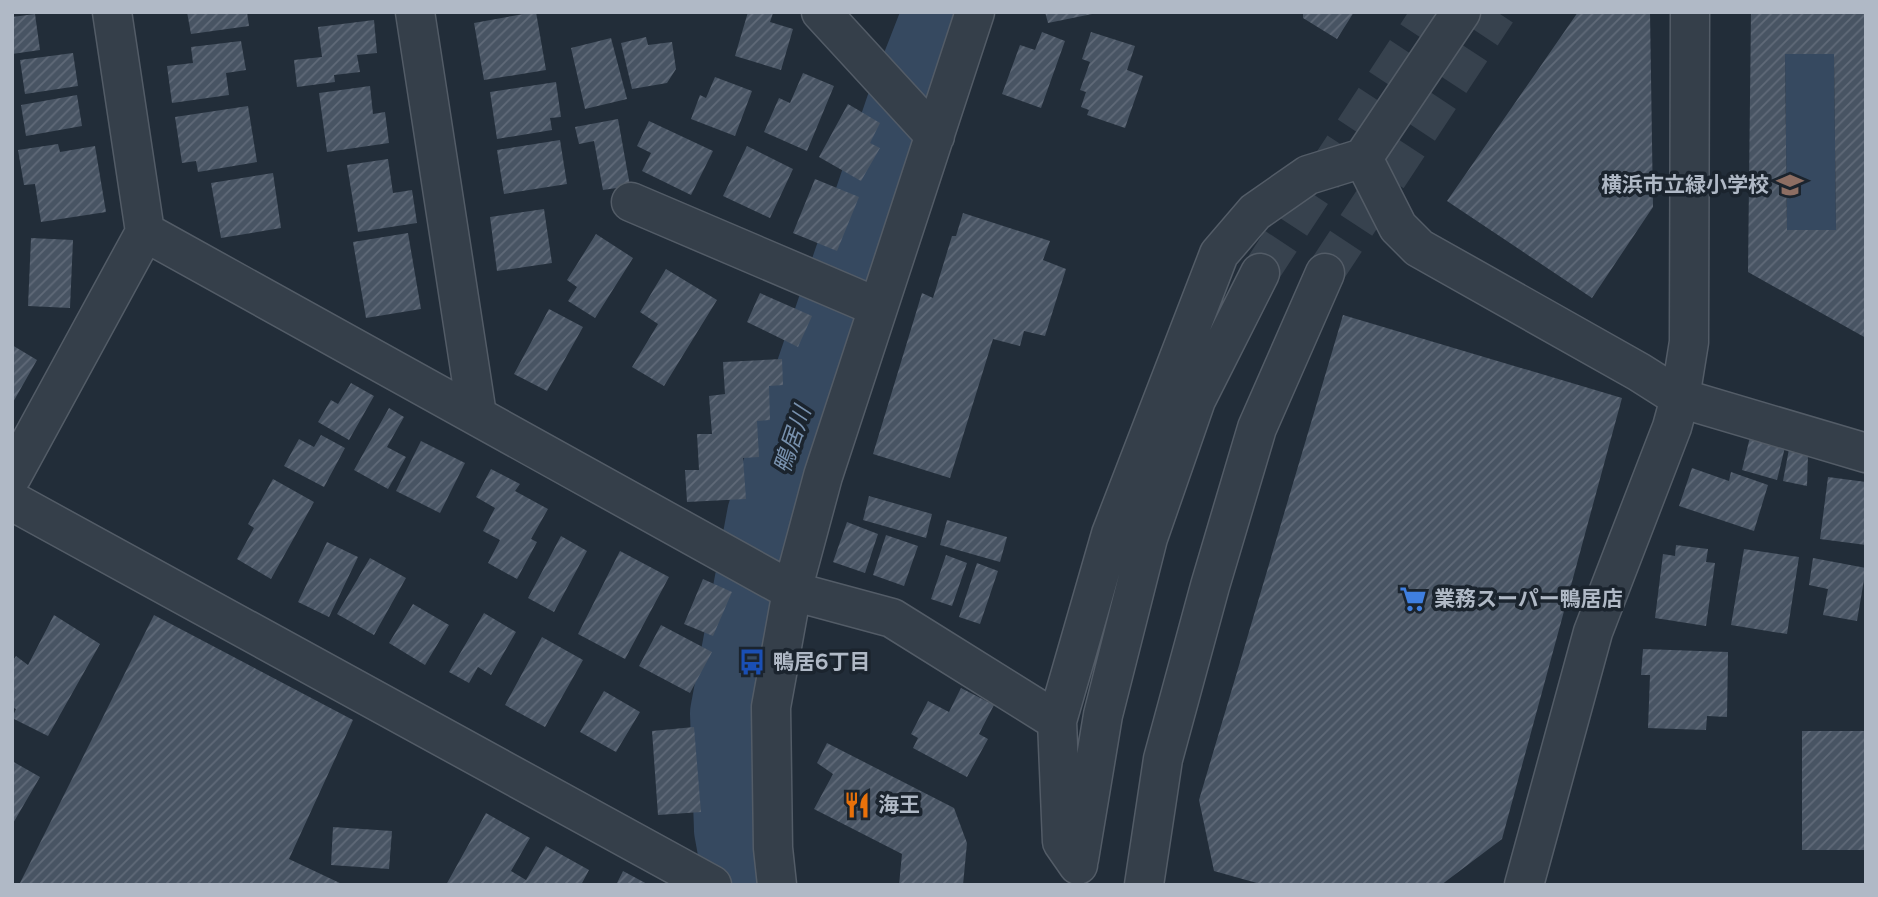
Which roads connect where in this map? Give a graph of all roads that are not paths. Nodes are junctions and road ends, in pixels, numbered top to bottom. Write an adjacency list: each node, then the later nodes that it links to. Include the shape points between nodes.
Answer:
1 (112, 12): 10 (street)
2 (415, 12): 15 (street)
3 (821, 12): 7 (street)
4 (975, 12): 7 (street)
5 (1461, 12): 8 (street)
6 (1690, 12): 14 (street, via 1689,342)
7 (935, 136): 13 (street)
8 (1363, 158): 14 (street, via 1398,227 1419,248); 20 (street, via 1308,175 1255,212 1219,254 1111,534)
9 (631, 202): 13 (street)
10 (145, 232): 15 (street); 17 (street)
11 (1261, 273): 21 (street, via 1196,400 1148,538 1103,715)
12 (1325, 273): 24 (street, via 1258,428 1210,586 1163,759)
13 (877, 307): 19 (street, via 823,475)
14 (1680, 398): 16 (street); 25 (street, via 1593,632)
15 (477, 415): 19 (street)
16 (1866, 453)
17 (12, 476)
18 (12, 501): 22 (street)
19 (792, 591): 20 (street, via 892,618); 23 (street, via 771,707)
20 (1057, 721): 21 (street, via 1062,842)
21 (1076, 875)
22 (712, 885)
23 (777, 885)
24 (1144, 885)
25 (1524, 885)

